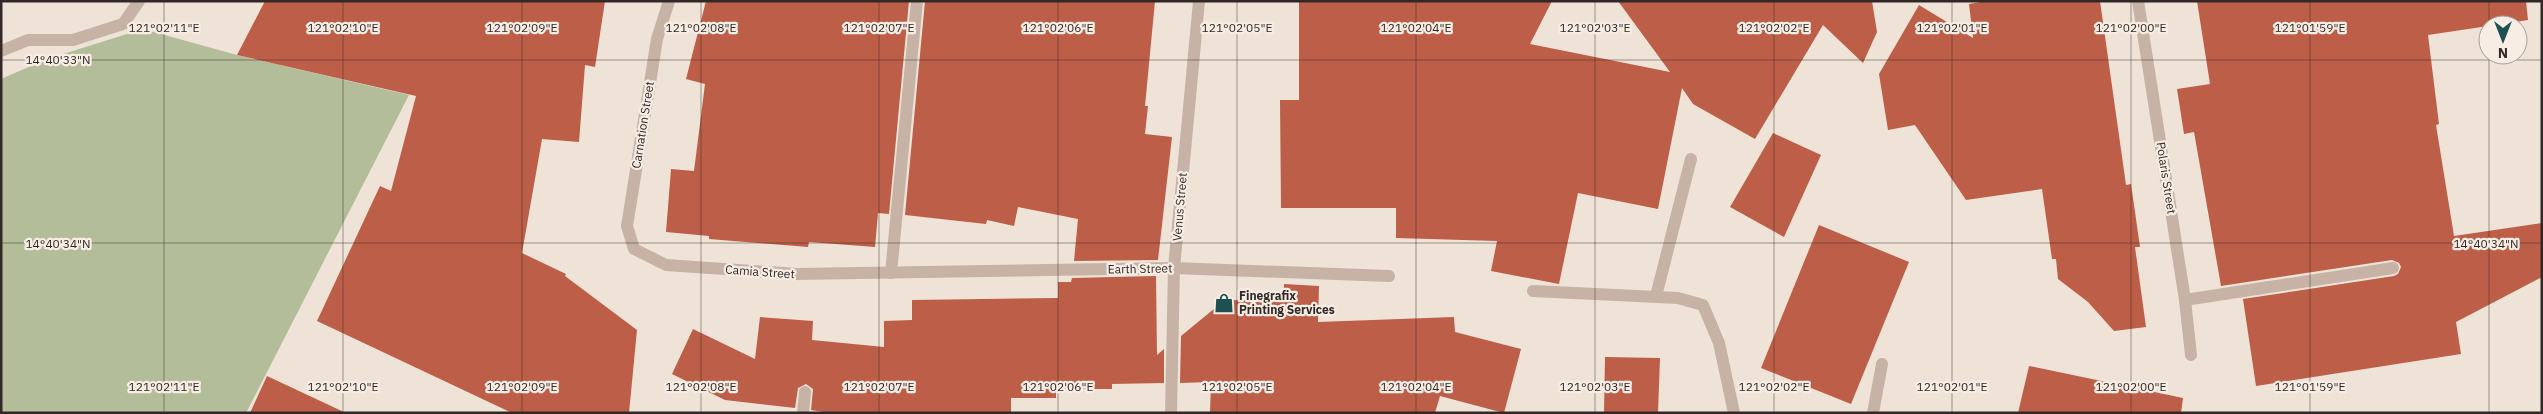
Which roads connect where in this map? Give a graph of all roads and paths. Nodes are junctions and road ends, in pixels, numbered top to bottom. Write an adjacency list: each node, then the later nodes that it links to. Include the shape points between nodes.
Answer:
1 (139, 1): 6 (street, via 124,24 73,40 28,40)
2 (669, 1): 8 (street, Carnation Street, via 656,39 627,226)
3 (917, 1): 11 (street)
4 (1199, 1): 9 (street, Venus Street)
5 (2138, 1): 15 (street, Polaris Street)
6 (1, 51)
7 (1690, 159): 14 (street)
8 (634, 249): 11 (street, Camia Street, via 666,265 797,274)
9 (1174, 268): 11 (street, Earth Street); 12 (street, Earth Street); 20 (street, Venus Street)
10 (2393, 268): 15 (street)
11 (891, 273)
12 (1388, 276)
13 (1533, 291): 14 (street)
14 (1656, 296): 21 (street, via 1703,305 1719,342)
15 (2185, 300): 16 (street, Polaris Street)
16 (2191, 355)
17 (1882, 364): 22 (street)
18 (805, 392): 19 (street)
19 (803, 413)
20 (1171, 413)
21 (1734, 413)
22 (1873, 413)

